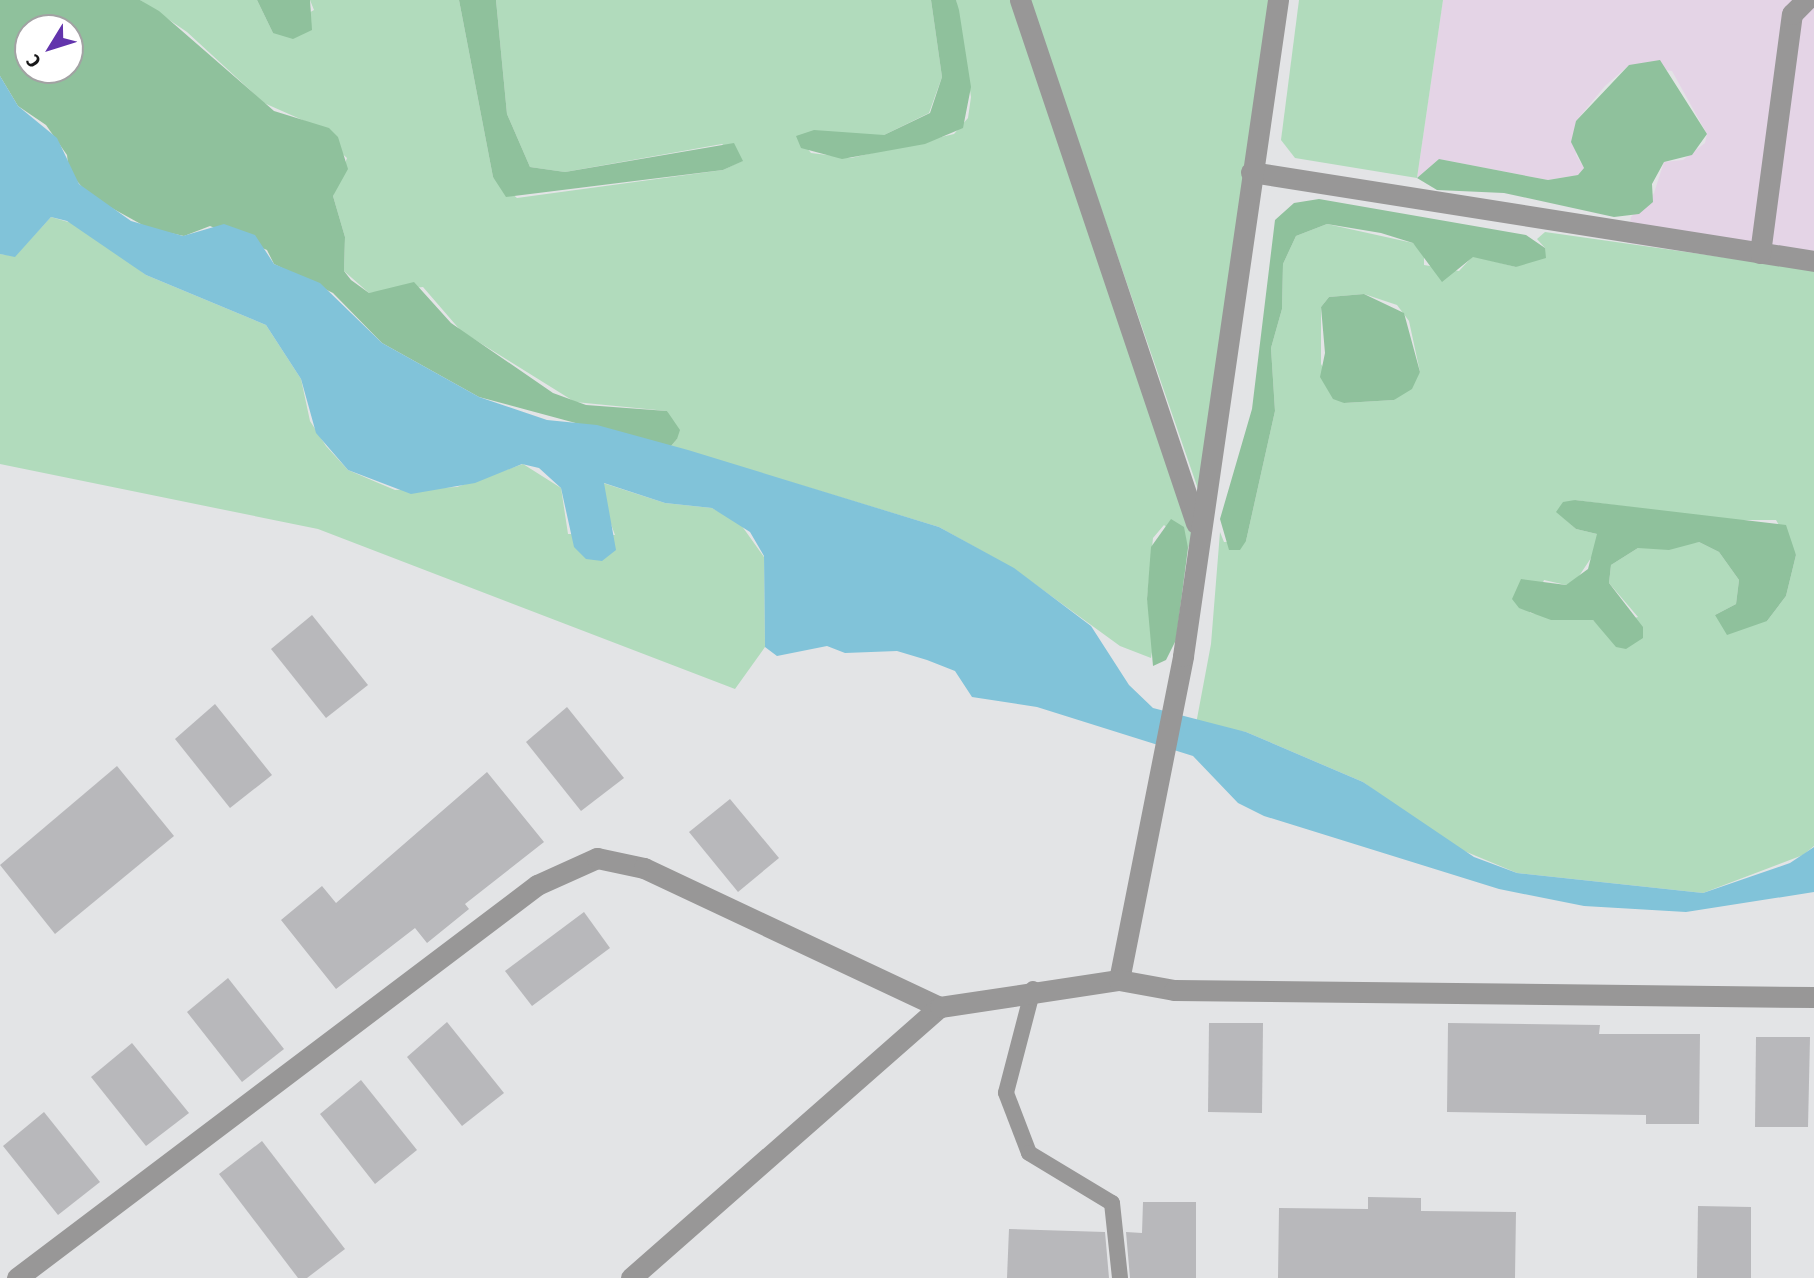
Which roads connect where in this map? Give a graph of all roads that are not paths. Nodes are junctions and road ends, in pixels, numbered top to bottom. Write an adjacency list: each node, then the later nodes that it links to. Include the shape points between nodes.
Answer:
1 (1020, 0): 7 (street)
2 (1278, 0): 4 (street)
3 (1806, 0): 5 (street, via 1792,14)
4 (1251, 172): 5 (street); 7 (street)
5 (1760, 253): 6 (street)
6 (1814, 261)
7 (1197, 528): 8 (street, via 1183,656 1160,796)
8 (1119, 980): 9 (street); 10 (street, via 1174,990)
9 (1033, 989): 11 (street); 14 (lane, via 1006,1093 1029,1153 1112,1203)
10 (1814, 997)
11 (940, 1007): 12 (street, via 644,868 597,858 537,886); 13 (street)
12 (17, 1278)
13 (631, 1278)
14 (1120, 1278)

